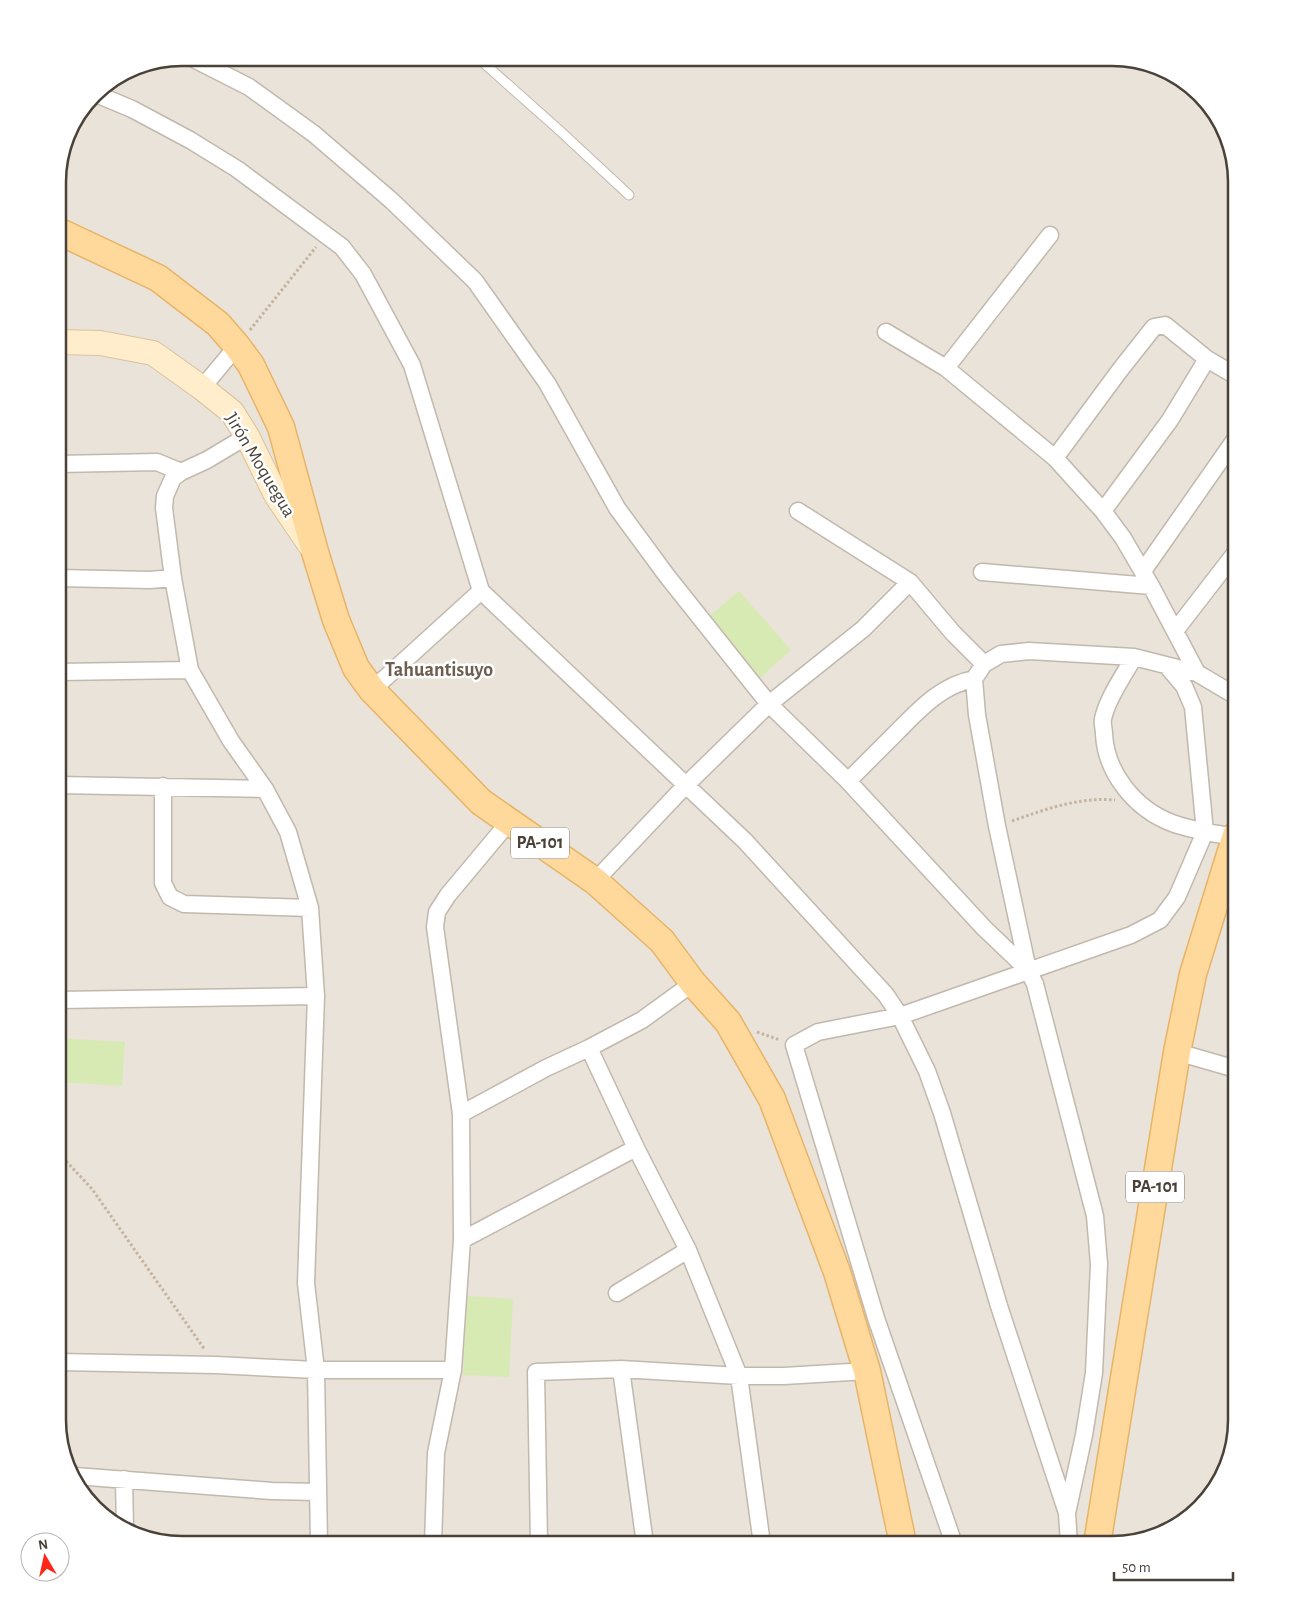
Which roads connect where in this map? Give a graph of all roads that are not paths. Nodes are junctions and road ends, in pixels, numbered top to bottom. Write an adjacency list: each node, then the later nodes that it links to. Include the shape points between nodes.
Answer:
1 (208, 66): 40 (street, via 249,87 314,134 392,201 475,281 547,383 617,508)
2 (487, 66): 4 (lane)
3 (103, 97): 29 (street, via 190,140 237,169 342,247 364,274 412,365)
4 (629, 195)
5 (66, 235): 9 (main road, PA-101, via 158,278 218,324)
6 (1050, 235): 11 (street)
7 (886, 332): 11 (street)
8 (66, 342): 13 (street, Jirón Moquegua, via 100,343 154,353)
9 (237, 346): 13 (street); 21 (main road, PA-101, via 251,365 281,427)
10 (1207, 359): 12 (street); 16 (street, via 1165,325 1154,327); 20 (street, via 1170,420)
11 (946, 368): 16 (street)
12 (1228, 371)
13 (202, 388): 14 (street, Jirón Moquegua, via 232,412)
14 (247, 436): 18 (street); 21 (street, Jirón Moquegua, via 276,495)
15 (1228, 449): 23 (street)
16 (1055, 458): 20 (street)
17 (66, 464): 18 (street, via 157,462)
18 (181, 472): 26 (street, via 169,486 164,508)
19 (798, 511): 27 (street)
20 (1103, 511): 23 (street)
21 (315, 552): 38 (main road, PA-101, via 336,620 356,668)
22 (1228, 562): 30 (street)
23 (1143, 571): 28 (street)
24 (982, 572): 28 (street)
25 (66, 578): 26 (street)
26 (173, 578): 34 (street)
27 (910, 582): 32 (street); 40 (street, via 864,630)
28 (1151, 586): 30 (street)
29 (481, 591): 38 (street); 44 (street)
30 (1175, 631): 36 (street)
31 (1134, 658): 32 (street, via 1029,650 1001,654); 33 (street); 47 (street, via 1112,696 1103,720 1104,745 1109,762 1122,785 1146,808 1171,823)
32 (984, 664): 37 (street)
33 (1167, 666): 36 (street); 47 (street, via 1184,686 1193,707)
34 (190, 670): 35 (street); 45 (street, via 230,741)
35 (66, 672)
36 (1197, 673): 39 (street)
37 (974, 679): 41 (street, via 952,685 930,700); 52 (street, via 977,715 997,826)
38 (372, 690): 46 (main road, PA-101, via 481,802)
39 (1228, 691)
40 (769, 704): 41 (street); 44 (street)
41 (848, 781): 52 (street, via 984,928)
42 (66, 785): 43 (street)
43 (163, 786): 45 (street); 51 (street, via 163,883 170,897 184,904)
44 (685, 786): 50 (street); 56 (street, via 745,841 886,995)
45 (265, 789): 51 (street, via 288,832)
46 (509, 822): 50 (main road, PA-101); 60 (street, via 437,912 435,927)
47 (1205, 832): 48 (street); 52 (street, via 1177,897 1160,920 1131,935)
48 (1228, 835)
49 (1228, 862): 58 (main road, PA-101, via 1193,974)
50 (595, 881): 53 (main road, PA-101, via 662,941)
51 (310, 908): 54 (street)
52 (1028, 970): 56 (street); 74 (street, via 1095,1216 1099,1264 1094,1373)
53 (693, 983): 57 (street, via 642,1020); 69 (main road, PA-101, via 728,1022 772,1098 837,1272)
54 (316, 996): 55 (street); 67 (street, via 306,1283)
55 (66, 1000)
56 (900, 1016): 74 (street, via 927,1071 942,1113 999,1306); 82 (street, via 818,1032 794,1045 876,1318)
57 (590, 1048): 60 (street); 61 (street)
58 (1177, 1052): 59 (street); 84 (main road, PA-101)
59 (1228, 1067)
60 (461, 1114): 62 (street)
61 (636, 1148): 62 (street); 63 (street)
62 (462, 1240): 68 (street)
63 (688, 1250): 64 (street); 70 (street)
64 (617, 1293)
65 (66, 1362): 67 (street)
66 (621, 1369): 70 (street); 78 (street, via 536,1372); 79 (street)
67 (316, 1370): 68 (street); 73 (street)
68 (453, 1370): 77 (street, via 436,1453)
69 (867, 1370): 70 (street); 81 (main road, PA-101)
70 (740, 1376): 80 (street)
71 (81, 1476): 72 (street)
72 (124, 1479): 73 (street); 75 (street)
73 (318, 1492): 76 (street)
74 (1067, 1513): 83 (street)
75 (125, 1520)
76 (319, 1536)
77 (433, 1536)
78 (539, 1536)
79 (644, 1536)
80 (761, 1536)
81 (901, 1536)
82 (951, 1536)
83 (1068, 1536)
84 (1098, 1536)

